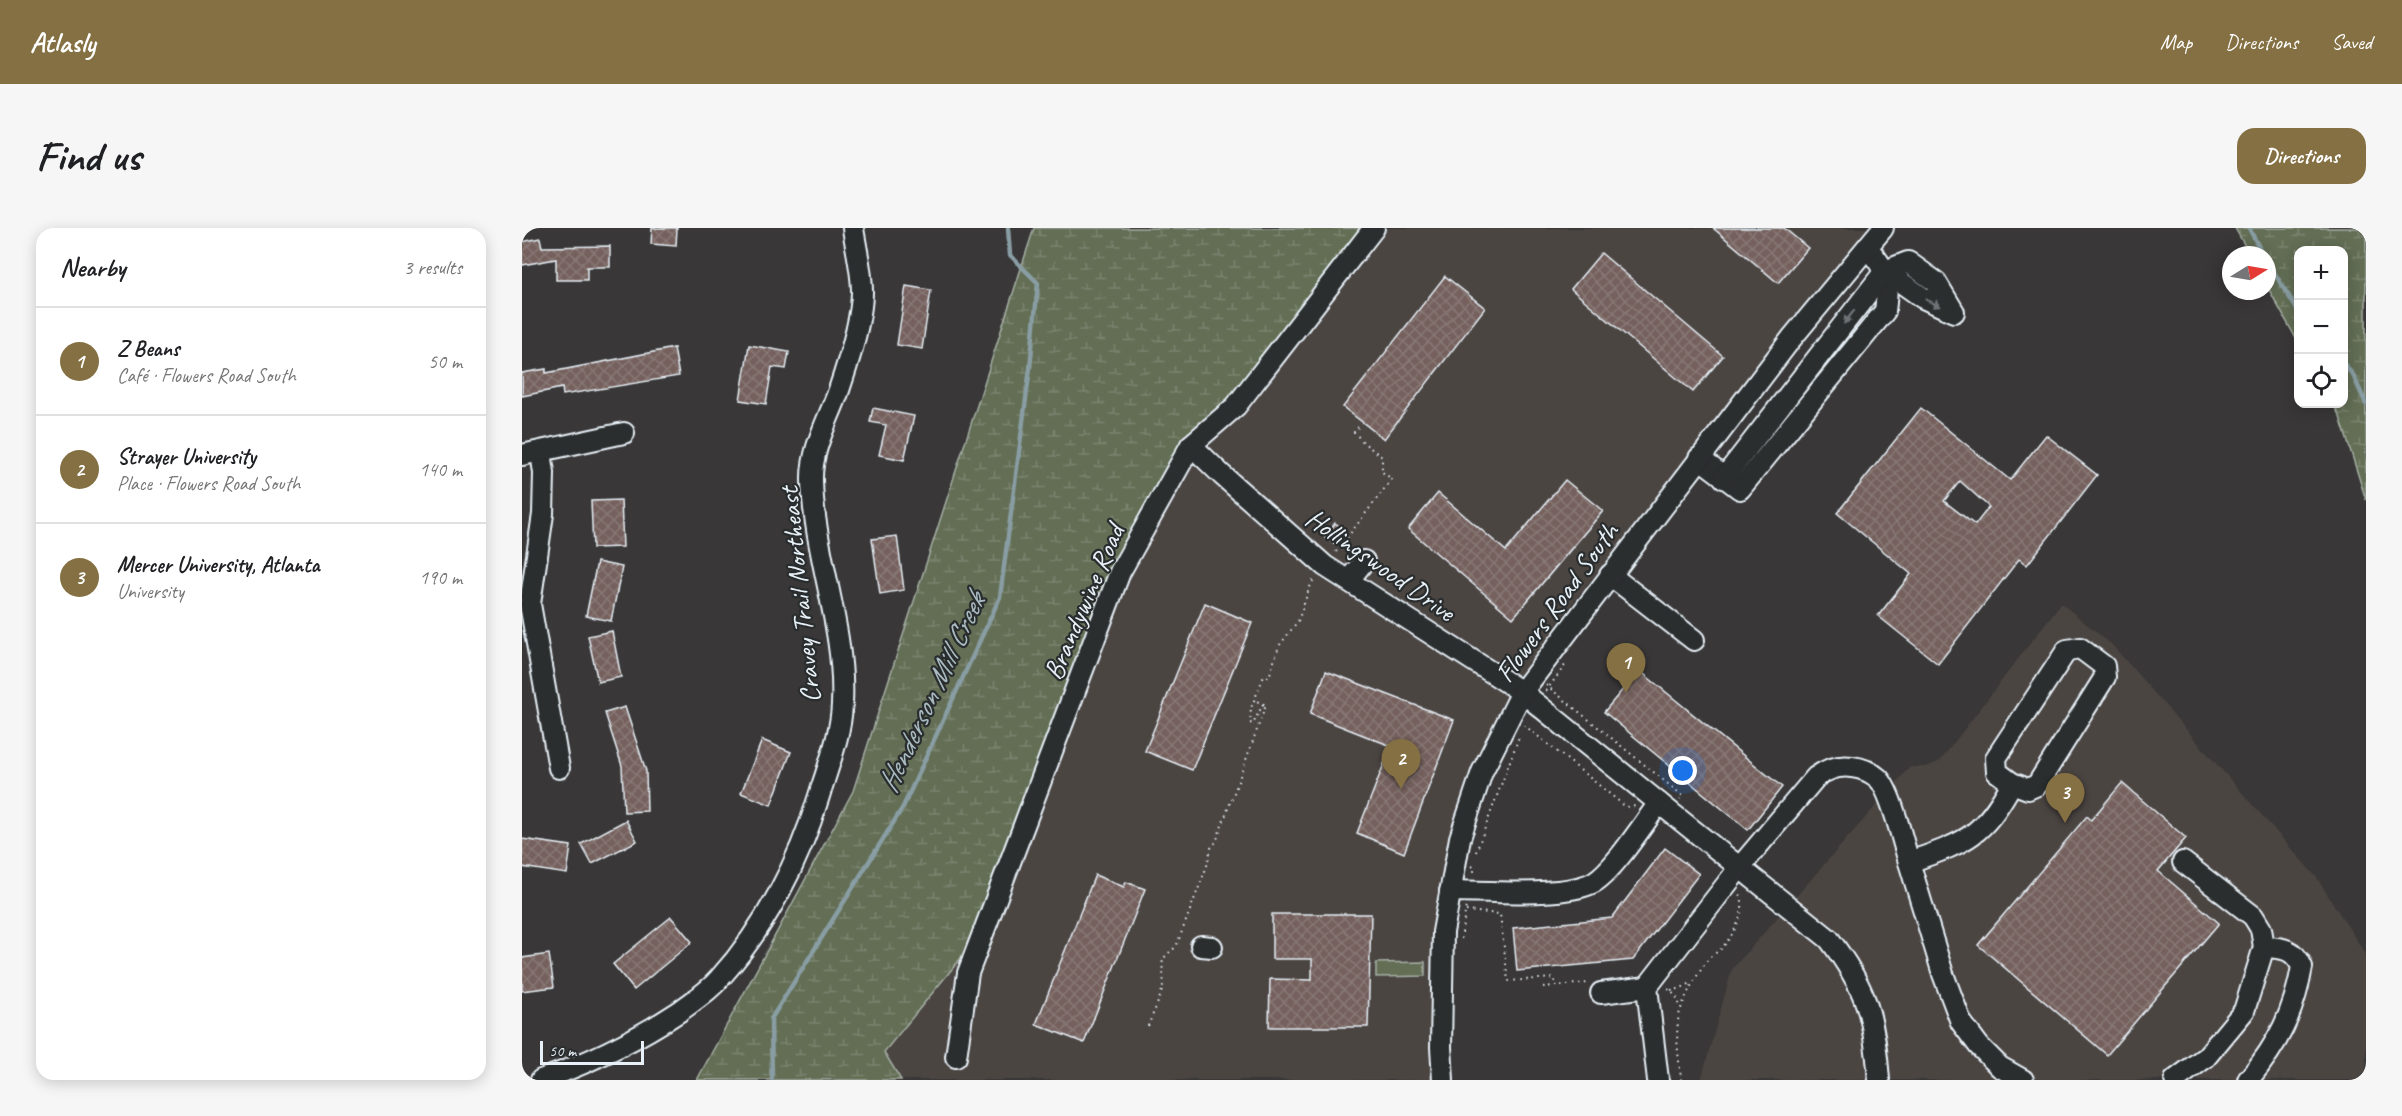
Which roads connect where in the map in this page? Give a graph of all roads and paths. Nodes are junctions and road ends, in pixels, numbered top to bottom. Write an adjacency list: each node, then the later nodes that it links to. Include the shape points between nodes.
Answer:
1 (853, 228): 46 (street, Cravey Trail Northeast, via 861,310 839,390 818,444 812,479 820,554 836,630 842,704 838,734 814,814 779,893 718,981 652,1028 597,1059)
2 (1374, 228): 7 (street, Brandywine Road, via 1236,406)
3 (1883, 228): 4 (street, Flowers Road South)
4 (1867, 248): 9 (street, Flowers Road South); 9 (street, via 1885,270 1885,311 1740,489)
5 (1361, 424): 10 (path, via 1354,432 1382,457 1382,472 1392,479)
6 (624, 433): 8 (street)
7 (1191, 445): 14 (street, Hollingswood Drive, via 1313,555); 45 (street, Brandywine Road, via 1120,572 968,973)
8 (531, 453): 22 (street, via 544,473 543,514 530,604)
9 (1699, 458): 13 (street, Flowers Road South)
10 (1330, 559)
11 (1364, 561): 14 (street)
12 (1317, 575): 18 (path, via 1298,621 1280,646 1269,677 1264,676)
13 (1610, 575): 15 (street); 17 (street, Flowers Road South)
14 (1349, 580): 17 (street, Hollingswood Drive)
15 (1694, 640)
16 (1544, 683): 24 (path, via 1683,796)
17 (1522, 692): 25 (street, Hollingswood Drive); 34 (street, Flowers Road South, via 1482,772 1460,838)
18 (1254, 700): 19 (path); 19 (path, via 1250,723 1253,724)
19 (1263, 704): 44 (path, via 1266,705 1176,947 1162,962 1163,984)
20 (1530, 720): 26 (path, via 1523,725 1626,807)
21 (1519, 738): 27 (path)
22 (559, 768)
23 (2012, 783): 23 (street, via 1997,772 1995,758 2067,650 2080,648 2104,666 2105,677 2037,785 2028,789); 28 (street, via 1983,828 1958,845)
24 (1680, 799)
25 (1659, 803): 31 (street, Hollingswood Drive); 34 (street, via 1594,882 1561,890)
26 (1636, 806)
27 (1475, 854)
28 (1909, 862): 31 (street, via 1880,779 1870,772 1844,766 1816,777); 51 (street, via 1961,1022 2000,1067)
29 (2183, 862): 36 (street, via 2253,916 2261,929)
30 (1471, 865): 32 (path, via 1475,868)
31 (1740, 867): 41 (street); 50 (street, Hollingswood Drive, via 1829,939 1846,962 1864,993 1875,1032)
32 (1473, 874)
33 (1736, 890): 37 (path, via 1743,899 1736,928 1708,958)
34 (1450, 891): 47 (street, Flowers Road South, via 1443,932)
35 (1465, 911): 38 (path, via 1500,914 1508,981 1554,978)
36 (2264, 947): 52 (street, via 2244,1011 2206,1058); 53 (street, via 2293,952 2302,966 2297,995 2282,1032)
37 (1693, 982): 42 (path); 43 (path)
38 (1555, 986): 39 (path); 40 (path)
39 (1543, 987)
40 (1599, 987): 41 (street)
41 (1656, 987): 42 (path); 48 (street)
42 (1671, 990): 43 (path)
43 (1681, 1008): 49 (path)
44 (1148, 1026)
45 (956, 1057)
46 (542, 1080)
47 (1443, 1080)
48 (1658, 1080)
49 (1681, 1080)
50 (1879, 1080)
51 (2023, 1080)
52 (2175, 1080)
53 (2248, 1080)

